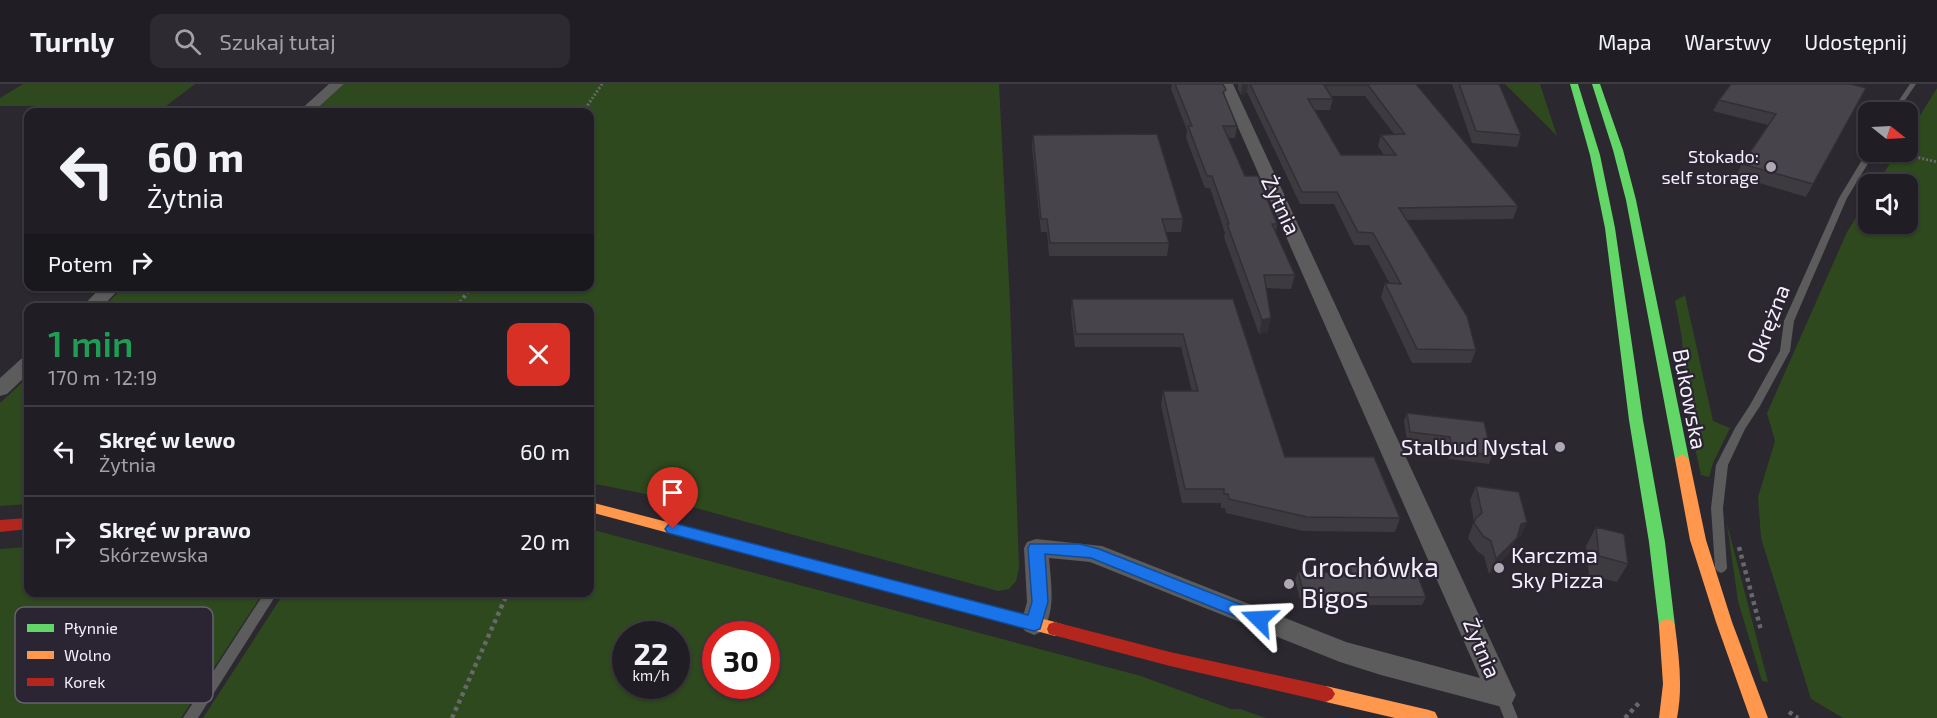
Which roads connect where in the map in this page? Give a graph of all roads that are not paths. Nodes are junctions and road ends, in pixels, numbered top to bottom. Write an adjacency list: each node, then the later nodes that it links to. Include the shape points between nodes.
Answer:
1 (337, 84): 7 (street)
2 (1226, 84): 23 (street, Żytnia)
3 (1574, 84): 24 (main road, via 1605,200 1657,542 1673,679)
4 (1596, 84): 17 (main road, Bukowska, via 1626,177 1698,540)
5 (1913, 84): 6 (lane)
6 (1901, 102)
7 (310, 108)
8 (1865, 162): 17 (lane, Okrężna, via 1843,198 1789,321 1785,351 1722,465 1717,508)
9 (108, 291): 10 (street)
10 (95, 303)
11 (24, 367): 12 (street)
12 (0, 389)
13 (594, 508): 18 (main road)
14 (24, 524): 15 (main road)
15 (0, 526)
16 (269, 597): 20 (lane)
17 (1724, 622): 27 (main road, Bukowska)
18 (1034, 624): 19 (main road); 23 (street, Żytnia, via 1040,602 1036,548 1080,550 1340,651)
19 (1170, 659): 21 (main road); 26 (main road)
20 (213, 683)
21 (1300, 702)
22 (200, 703): 25 (lane)
23 (1507, 706)
24 (1673, 717)
25 (190, 718)
26 (1429, 718)
27 (1759, 718)

